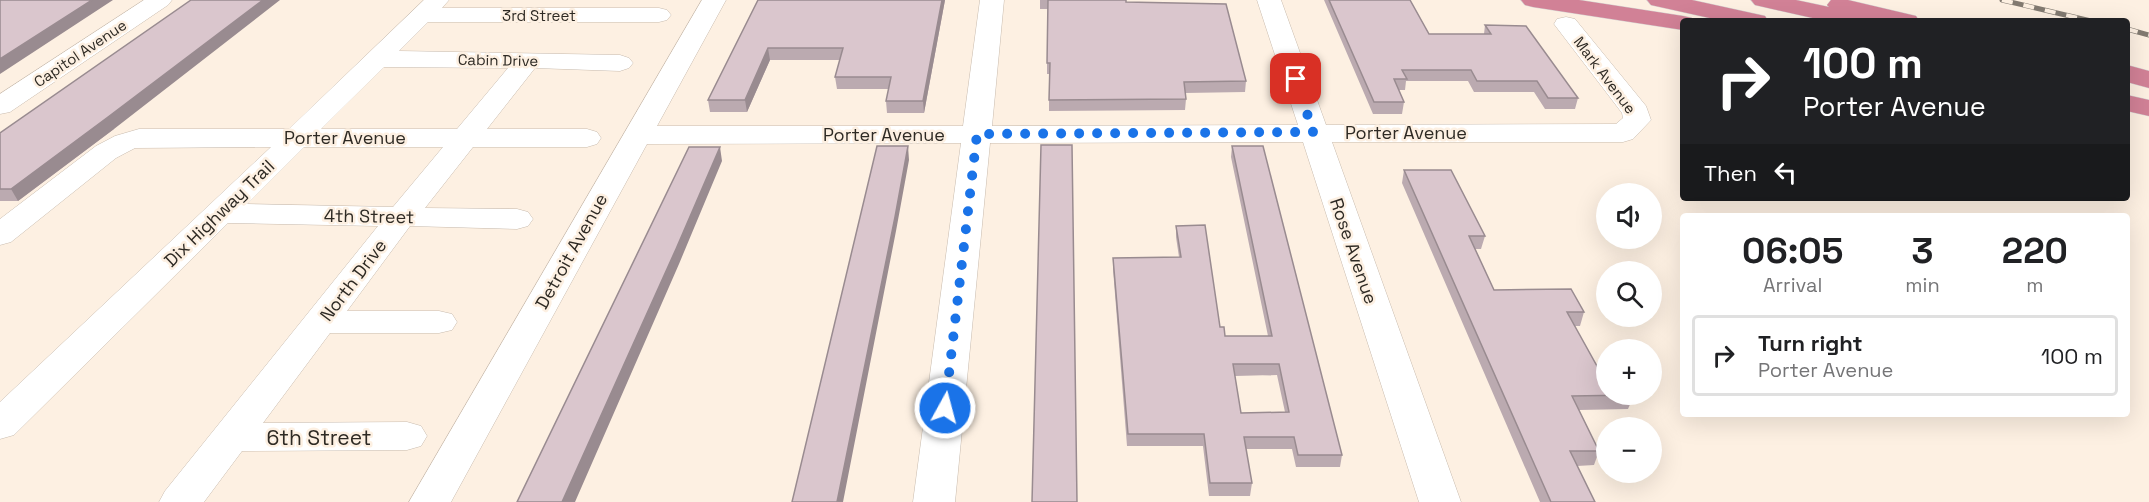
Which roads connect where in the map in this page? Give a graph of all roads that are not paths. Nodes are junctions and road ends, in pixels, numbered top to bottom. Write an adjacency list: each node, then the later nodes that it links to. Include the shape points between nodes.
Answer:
1 (160, 0): 23 (street, Capitol Avenue)
2 (714, 0): 29 (street, Detroit Avenue)
3 (992, 0): 28 (street)
4 (1269, 0): 27 (street, Rose Avenue)
5 (1533, 0): 14 (highway)
6 (1659, 0): 11 (highway)
7 (1763, 0): 12 (highway)
8 (1816, 0): 13 (highway)
9 (428, 8): 10 (street, 3rd Street); 16 (street, Dix Highway Trail)
10 (659, 15)
11 (1742, 18)
12 (1845, 18)
13 (1894, 18)
14 (1680, 23)
15 (1566, 24): 26 (street, Mark Avenue, via 1636,112 1638,120)
16 (375, 59): 17 (street, Cabin Drive); 30 (street, Dix Highway Trail)
17 (528, 60): 18 (street, Cabin Drive); 31 (street, North Drive)
18 (620, 63)
19 (2130, 74): 21 (highway)
20 (2130, 80): 21 (highway)
21 (2149, 82)
22 (2130, 105): 25 (highway)
23 (0, 106)
24 (2130, 108): 25 (highway)
25 (2149, 109)
26 (1632, 126): 27 (street, Porter Avenue, via 1623,133)
27 (1313, 132): 28 (street, Porter Avenue); 45 (street, Rose Avenue)
28 (977, 134): 29 (street, Porter Avenue); 44 (street)
29 (638, 135): 43 (street, Detroit Avenue)
30 (297, 137): 31 (street, Porter Avenue); 33 (street, Dix Highway Trail); 36 (street, Porter Avenue, via 139,138 106,152)
31 (467, 137): 32 (street, Porter Avenue); 34 (street, North Drive)
32 (587, 138)
33 (220, 213): 34 (street, 4th Street); 39 (street, Dix Highway Trail)
34 (402, 216): 35 (street, 4th Street); 37 (street, North Drive)
35 (517, 219)
36 (0, 235)
37 (321, 322): 38 (street); 41 (street, North Drive)
38 (439, 322)
39 (0, 425)
40 (407, 436): 41 (street, 6th Street)
41 (231, 437): 42 (street, North Drive)
42 (180, 502)
43 (430, 502)
44 (934, 502)
45 (1440, 502)

